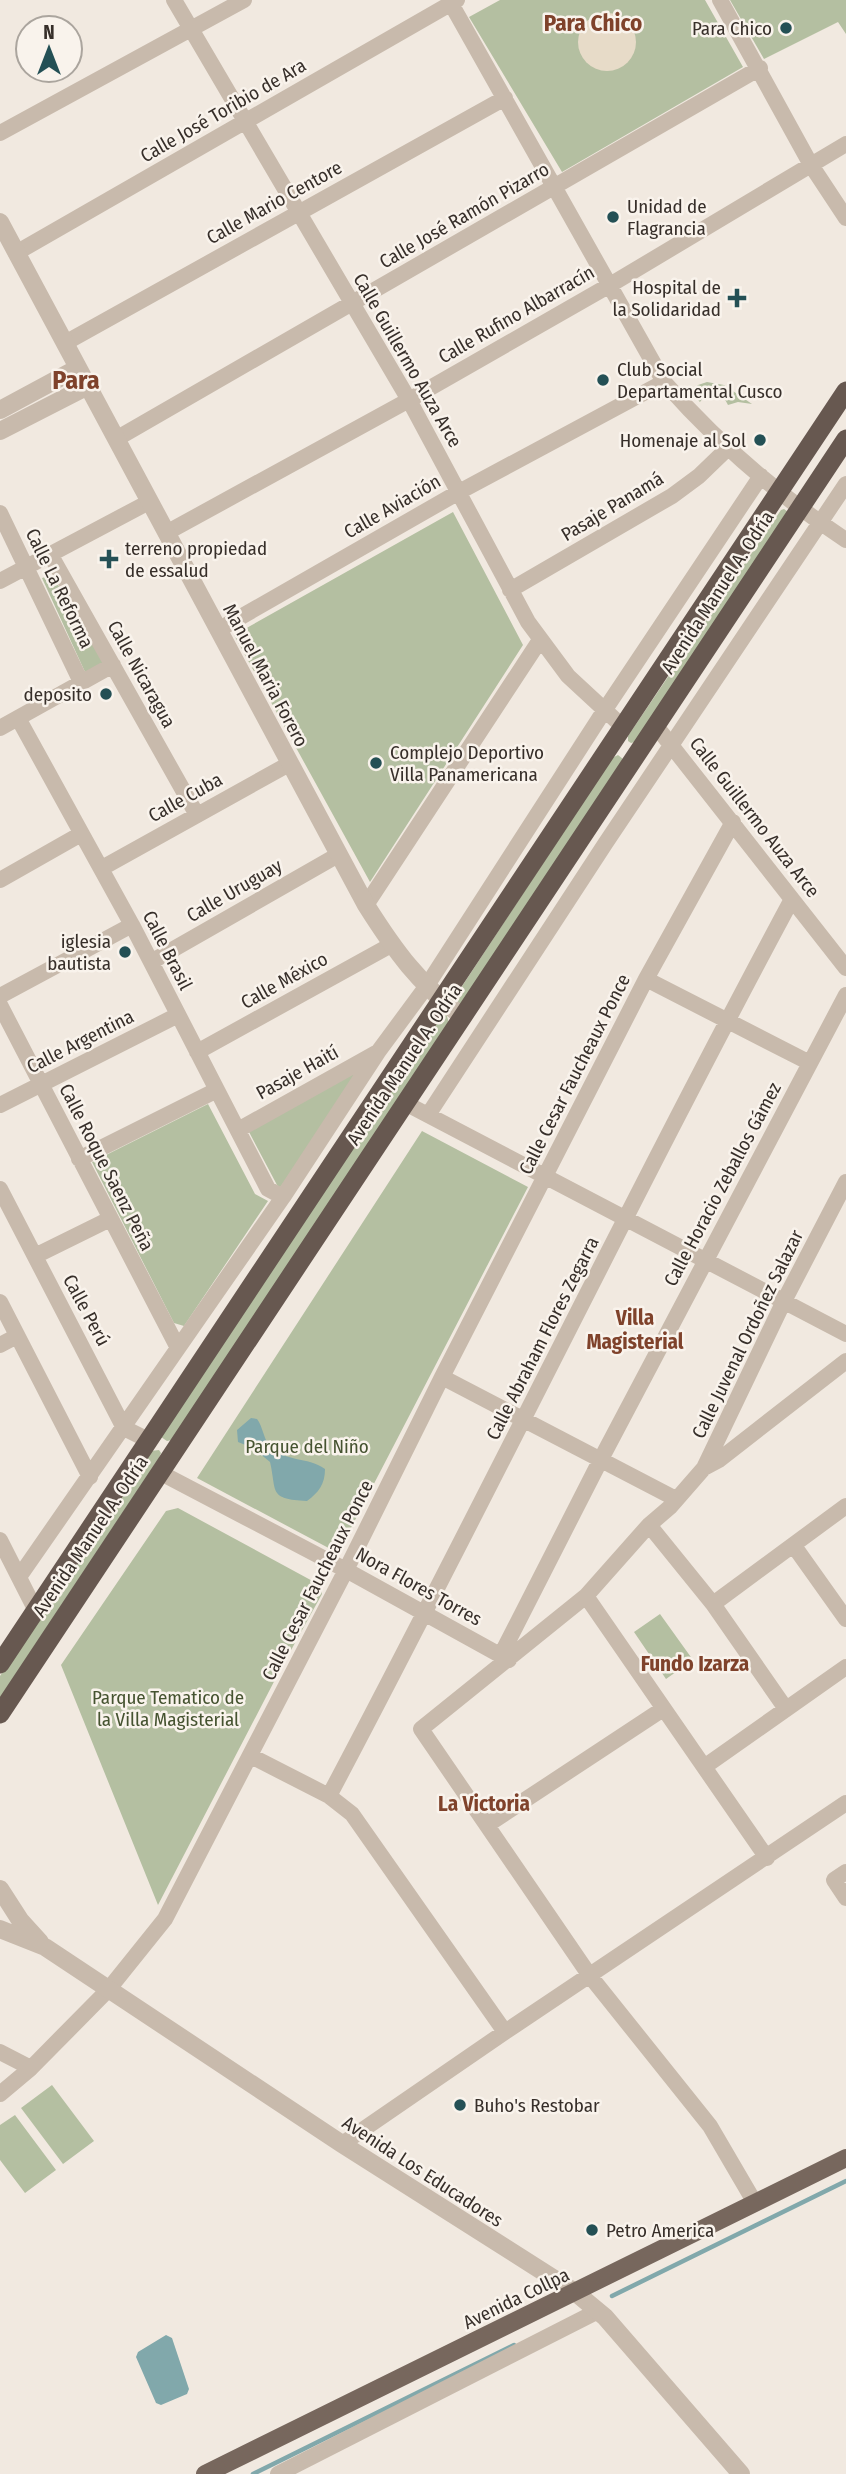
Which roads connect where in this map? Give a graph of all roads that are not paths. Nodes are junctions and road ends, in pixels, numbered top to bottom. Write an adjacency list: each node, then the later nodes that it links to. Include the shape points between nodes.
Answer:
1 (174, 0): 5 (street, Calle Guillermo Auza Arce)
2 (244, 0): 5 (street)
3 (720, 0): 6 (street)
4 (452, 1): 7 (street); 8 (street, Calle José Toribio de Ara)
5 (193, 29): 8 (street, Calle Guillermo Auza Arce); 9 (street)
6 (760, 68): 11 (street); 12 (street, Calle José Ramón Pizarro)
7 (505, 98): 12 (street); 13 (street, Calle Mario Centore)
8 (246, 121): 13 (street, Calle Guillermo Auza Arce); 16 (street, Calle José Toribio de Ara)
9 (0, 133)
10 (846, 144): 11 (street, Calle Rufino Albarracín)
11 (811, 164): 14 (street); 17 (street, Calle Rufino Albarracín)
12 (553, 188): 17 (street); 18 (street, Calle José Ramón Pizarro)
13 (299, 212): 18 (street, Calle Guillermo Auza Arce); 19 (street, Calle Mario Centore)
14 (846, 218)
15 (0, 222): 16 (street, Manuel Maria Forero)
16 (16, 253): 19 (street, Manuel Maria Forero)
17 (610, 285): 21 (street); 24 (street, Calle Rufino Albarracín)
18 (352, 305): 24 (street, Calle Guillermo Auza Arce); 27 (street, Calle José Ramón Pizarro)
19 (65, 343): 20 (street, Manuel Maria Forero)
20 (78, 368): 22 (street, Manuel Maria Forero); 25 (street)
21 (664, 382): 29 (street); 33 (street, Calle Aviación)
22 (88, 386): 26 (street); 27 (street, Manuel Maria Forero)
23 (846, 391): 32 (highway, Avenida Manuel A. Odría)
24 (409, 400): 33 (street, Calle Guillermo Auza Arce); 38 (street, Calle Rufino Albarracín)
25 (0, 410)
26 (0, 431)
27 (116, 439): 34 (street, Manuel Maria Forero)
28 (846, 439): 35 (highway, Avenida Manuel A. Odría)
29 (728, 448): 30 (street); 43 (street, Pasaje Panamá, via 672,496)
30 (761, 476): 32 (street); 48 (street, Avenida Manuel A. Odría)
31 (846, 484): 37 (street)
32 (779, 491): 35 (street); 52 (highway, Avenida Manuel A. Odría)
33 (459, 492): 43 (street, Calle Guillermo Auza Arce); 44 (street, Calle Aviación)
34 (149, 502): 38 (street, Manuel Maria Forero); 40 (street)
35 (800, 508): 37 (street); 50 (highway, Avenida Manuel A. Odría)
36 (0, 513): 41 (street, Calle La Reforma)
37 (819, 522): 39 (street); 53 (street)
38 (166, 533): 44 (street, Manuel Maria Forero)
39 (846, 540)
40 (50, 554): 41 (street); 46 (street, Calle Nicaragua)
41 (28, 567): 42 (street); 47 (street, Calle La Reforma)
42 (0, 581)
43 (510, 590): 45 (street, Calle Guillermo Auza Arce)
44 (218, 630): 55 (street, Manuel Maria Forero)
45 (540, 640): 48 (street, Calle Guillermo Auza Arce, via 568,677); 63 (street)
46 (113, 665): 47 (street); 56 (street, Calle Nicaragua)
47 (82, 682): 49 (street)
48 (604, 711): 52 (street, Calle Guillermo Auza Arce); 69 (street, Avenida Manuel A. Odría)
49 (18, 718): 51 (street); 58 (street, Calle Brasil)
50 (656, 726): 53 (street, Calle Guillermo Auza Arce); 54 (highway, Avenida Manuel A. Odría)
51 (0, 728)
52 (617, 734): 54 (highway); 69 (highway, Avenida Manuel A. Odría)
53 (671, 744): 57 (street, Calle Guillermo Auza Arce); 82 (street)
54 (635, 757): 73 (highway, Avenida Manuel A. Odría)
55 (289, 764): 56 (street, Calle Cuba); 59 (street, Manuel Maria Forero)
56 (197, 815): 60 (street, Calle Cuba)
57 (733, 822): 62 (street, Calle Guillermo Auza Arce); 68 (street, Calle Cesar Faucheaux Ponce)
58 (82, 834): 60 (street, Calle Brasil); 61 (street)
59 (338, 855): 63 (street, Manuel Maria Forero); 66 (street, Calle Uruguay)
60 (102, 868): 64 (street, Calle Brasil)
61 (0, 880)
62 (792, 899): 67 (street, Calle Guillermo Auza Arce); 74 (street, Calle Abraham Flores Zegarra)
63 (366, 905): 65 (street, Manuel Maria Forero)
64 (132, 925): 66 (street, Calle Brasil); 71 (street)
65 (391, 945): 69 (street, Manuel Maria Forero); 75 (street, Calle México)
66 (151, 962): 72 (street, Calle Brasil)
67 (846, 968)
68 (646, 979): 74 (street); 85 (street, Calle Cesar Faucheaux Ponce)
69 (433, 994): 73 (street, Manuel Maria Forero); 76 (street, Avenida Manuel A. Odría); 103 (highway, Avenida Manuel A. Odría)
70 (846, 995): 77 (street, Calle Horacio Zeballos Gámez)
71 (1, 1006): 78 (street, Calle Roque Saenz Peña)
72 (178, 1015): 75 (street, Calle Brasil); 78 (street, Calle Argentina)
73 (463, 1017): 80 (highway, Avenida Manuel A. Odría)
74 (727, 1019): 77 (street); 89 (street, Calle Abraham Flores Zegarra)
75 (197, 1052): 79 (street, Calle Brasil)
76 (378, 1052): 83 (street, Pasaje Haití); 88 (street, Avenida Manuel A. Odría)
77 (810, 1063): 92 (street, Calle Horacio Zeballos Gámez)
78 (41, 1084): 81 (street, Calle Argentina); 84 (street, Calle Roque Saenz Peña)
79 (217, 1090): 83 (street, Calle Brasil); 84 (street)
80 (405, 1103): 82 (street); 104 (highway, Avenida Manuel A. Odría)
81 (0, 1105)
82 (428, 1115): 85 (street)
83 (238, 1130): 88 (street, Calle Brasil, via 268,1189)
84 (79, 1159): 90 (street, Calle Roque Saenz Peña)
85 (545, 1176): 89 (street); 100 (street, Calle Cesar Faucheaux Ponce)
86 (846, 1182): 93 (street, Calle Juvenal Ordoñez Salazar)
87 (0, 1189): 91 (street, Calle Perú)
88 (283, 1197): 98 (street, Avenida Manuel A. Odría)
89 (626, 1218): 92 (street); 101 (street, Calle Abraham Flores Zegarra)
90 (110, 1219): 91 (street); 98 (street, Calle Roque Saenz Peña)
91 (35, 1256): 102 (street, Calle Perú)
92 (706, 1260): 93 (street); 105 (street, Calle Horacio Zeballos Gámez)
93 (784, 1301): 95 (street); 106 (street, Calle Juvenal Ordoñez Salazar)
94 (0, 1303): 96 (street)
95 (846, 1334)
96 (17, 1336): 97 (street); 108 (street)
97 (0, 1345)
98 (178, 1348): 102 (street, Avenida Manuel A. Odría)
99 (846, 1361): 106 (street)
100 (442, 1377): 101 (street); 114 (street, Calle Cesar Faucheaux Ponce)
101 (524, 1420): 105 (street); 119 (street, Calle Abraham Flores Zegarra)
102 (124, 1428): 103 (street); 108 (street, Avenida Manuel A. Odría)
103 (148, 1440): 104 (highway); 118 (highway, Avenida Manuel A. Odría)
104 (171, 1454): 107 (highway, Avenida Manuel A. Odría)
105 (601, 1459): 109 (street); 121 (street, Calle Horacio Zeballos Gámez)
106 (704, 1468): 109 (street, Calle Juvenal Ordoñez Salazar)
107 (159, 1472): 114 (street, Nora Flores Torres); 126 (highway, Avenida Manuel A. Odría)
108 (90, 1477): 115 (street, Avenida Manuel A. Odría)
109 (676, 1499): 111 (street, Calle Juvenal Ordoñez Salazar)
110 (846, 1506): 113 (street)
111 (649, 1525): 116 (street, Calle Juvenal Ordoñez Salazar); 117 (street)
112 (0, 1540): 115 (street)
113 (794, 1546): 117 (street); 120 (street)
114 (346, 1570): 119 (street, Nora Flores Torres); 127 (street, Calle Cesar Faucheaux Ponce)
115 (19, 1577): 118 (street)
116 (586, 1596): 121 (street, Calle Juvenal Ordoñez Salazar); 124 (street)
117 (713, 1604): 125 (street)
118 (35, 1609): 122 (highway, Avenida Manuel A. Odría)
119 (425, 1614): 121 (street, Nora Flores Torres); 129 (street, Calle Abraham Flores Zegarra)
120 (846, 1619)
121 (505, 1657): 131 (street, Calle Juvenal Ordoñez Salazar, via 421,1729)
122 (0, 1664)
123 (846, 1667): 125 (street)
124 (663, 1709): 128 (street); 131 (street)
125 (786, 1709): 128 (street)
126 (0, 1714)
127 (251, 1756): 129 (street); 139 (street, Calle Cesar Faucheaux Ponce, via 165,1919)
128 (704, 1767): 132 (street)
129 (329, 1796): 140 (street, via 352,1814)
130 (846, 1803): 132 (street)
131 (487, 1825): 138 (street)
132 (767, 1858): 138 (street)
133 (846, 1872): 135 (street, via 834,1880)
134 (0, 1889): 137 (street, Avenida Los Educadores)
135 (846, 1898)
136 (0, 1929): 137 (street, Avenida Los Educadores)
137 (45, 1947): 139 (street, Avenida Los Educadores)
138 (590, 1976): 140 (street); 146 (street, via 710,2126)
139 (108, 1990): 142 (street, Calle Cesar Faucheaux Ponce); 144 (street, Avenida Los Educadores)
140 (505, 2032): 144 (street)
141 (0, 2052): 142 (street)
142 (31, 2068): 143 (street, Calle Cesar Faucheaux Ponce)
143 (0, 2094)
144 (342, 2144): 147 (street, Avenida Los Educadores)
145 (846, 2158): 146 (main road, Avenida Collpa)
146 (755, 2203): 147 (main road, Avenida Collpa)
147 (575, 2292): 148 (street, Avenida Los Educadores); 149 (main road, Avenida Collpa)
148 (598, 2311): 150 (street); 151 (street, Avenida Los Educadores)
149 (205, 2474)
150 (278, 2474)
151 (741, 2474)

